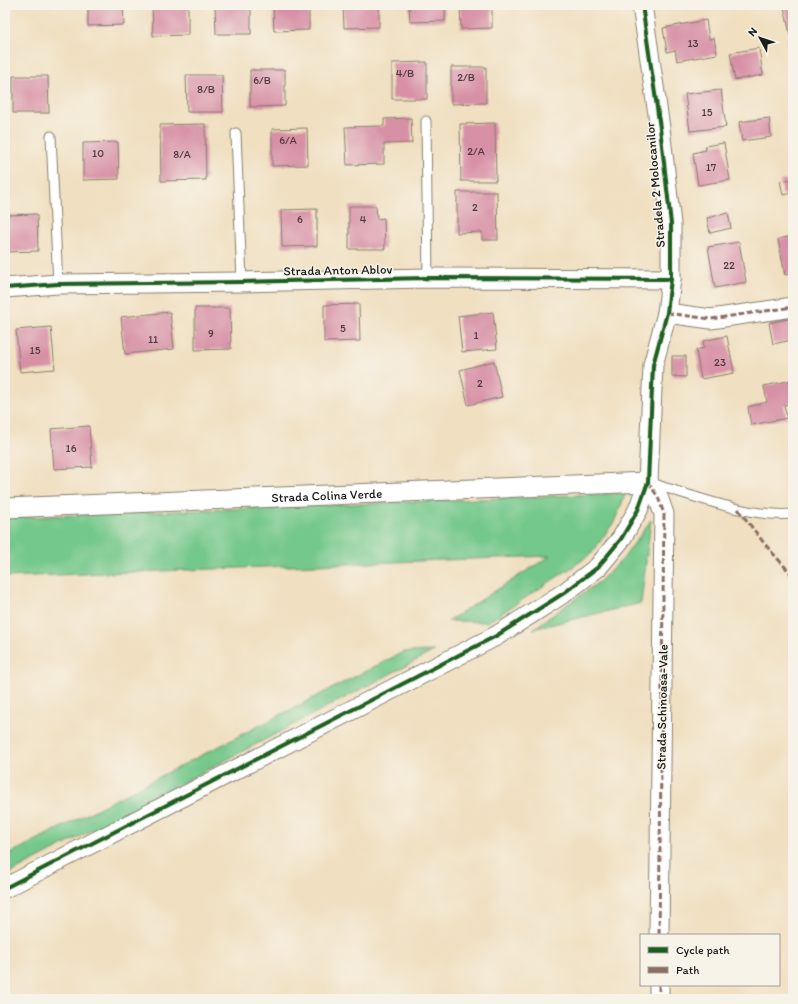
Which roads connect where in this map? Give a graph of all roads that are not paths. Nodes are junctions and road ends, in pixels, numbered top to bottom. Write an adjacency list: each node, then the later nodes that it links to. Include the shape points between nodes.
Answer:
1 (642, 5): 6 (street, Stradela 2 Molocanilor, via 671,224)
2 (426, 121): 5 (lane)
3 (236, 133): 7 (lane)
4 (51, 136): 8 (lane)
5 (428, 278): 6 (street, Strada Anton Ablov); 7 (street, Strada Anton Ablov)
6 (671, 279): 11 (street, Stradela 2 Molocanilor)
7 (242, 282): 8 (street, Strada Anton Ablov)
8 (58, 284): 9 (street, Strada Anton Ablov)
9 (5, 288)
10 (793, 307): 11 (street, via 711,318)
11 (667, 314): 12 (street, Stradela 2 Molocanilor, via 653,365)
12 (648, 482): 13 (street, Strada Colina Verde); 14 (lane, via 738,509 778,516); 15 (street, Stradela 2 Molocanilor, via 638,510 621,539 598,567 564,593 496,636); 16 (street, Strada Schinoasa-Vale, via 664,514)
13 (5, 508)
14 (793, 514)
15 (5, 888)
16 (659, 934)
17 (659, 986): 18 (street)
18 (659, 999)

